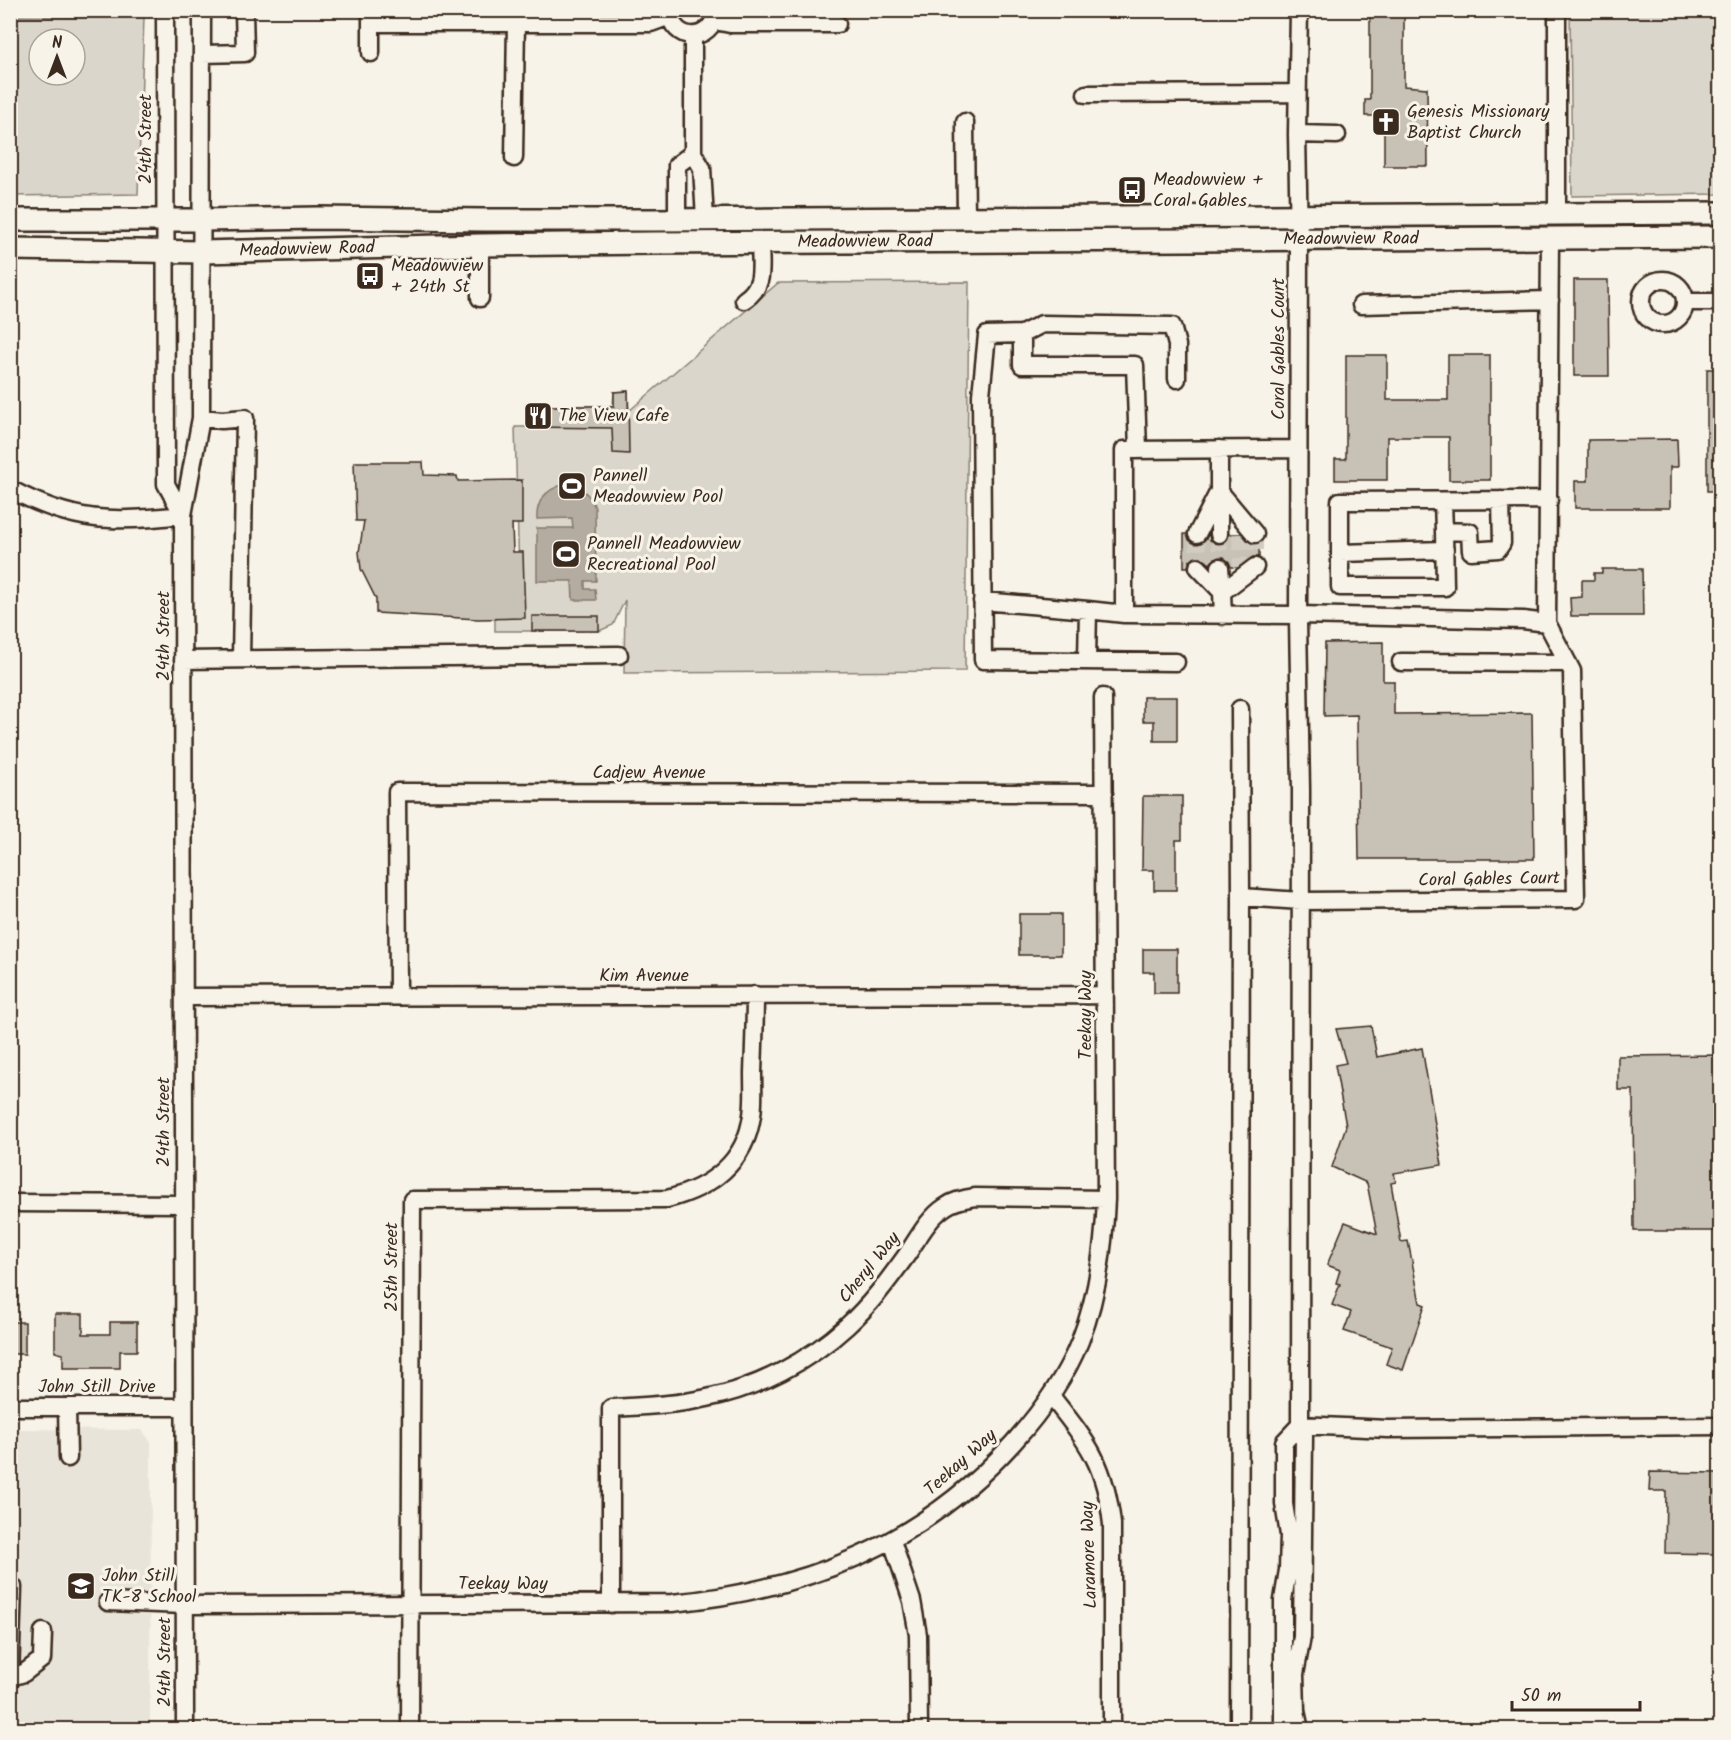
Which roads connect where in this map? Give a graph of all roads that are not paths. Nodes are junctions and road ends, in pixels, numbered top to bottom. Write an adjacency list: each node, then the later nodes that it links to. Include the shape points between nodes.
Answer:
1 (165, 10): 28 (street, 24th Street)
2 (202, 10): 13 (street, 24th Street)
3 (244, 10): 13 (street, via 245,53)
4 (1299, 10): 14 (street, Coral Gables Court)
5 (1557, 10): 22 (street)
6 (669, 13): 9 (street, via 651,23); 11 (street, via 676,28)
7 (716, 16): 10 (street, via 730,24); 11 (street, via 710,29)
8 (371, 17): 9 (street); 12 (street)
9 (516, 22): 20 (street)
10 (837, 24)
11 (693, 36): 19 (street)
12 (371, 53)
13 (202, 54): 29 (street, 24th Street)
14 (1297, 93): 15 (street); 17 (street, Coral Gables Court)
15 (1086, 94)
16 (965, 122): 24 (street)
17 (1297, 134): 18 (street); 23 (street, Coral Gables Court)
18 (1337, 135)
19 (693, 153): 25 (street, via 677,165); 26 (street, via 702,168)
20 (514, 158)
21 (1720, 213): 22 (main road, Meadowview Road)
22 (1557, 214): 23 (main road, Meadowview Road)
23 (1298, 217): 24 (main road, Meadowview Road); 32 (street, Coral Gables Court)
24 (966, 218): 26 (main road, Meadowview Road)
25 (677, 219): 26 (main road, Meadowview Road); 29 (main road, Meadowview Road)
26 (705, 219)
27 (10, 220): 28 (main road, Meadowview Road)
28 (166, 220): 29 (main road, Meadowview Road); 36 (street, 24th Street)
29 (201, 220): 37 (street, 24th Street)
30 (1720, 237): 31 (main road, Meadowview Road)
31 (1550, 239): 32 (main road, Meadowview Road); 40 (street)
32 (1299, 241): 33 (main road, Meadowview Road); 48 (street, Coral Gables Court)
33 (760, 242): 34 (main road, Meadowview Road); 39 (street, via 760,282)
34 (480, 245): 37 (main road, Meadowview Road); 38 (street)
35 (10, 249): 36 (main road, Meadowview Road)
36 (166, 252): 37 (main road, Meadowview Road); 55 (street, 24th Street, via 166,484)
37 (202, 252): 46 (street, 24th Street)
38 (480, 298)
39 (744, 300)
40 (1550, 300): 43 (street); 53 (street)
41 (1686, 302): 42 (street)
42 (1720, 302)
43 (1360, 305)
44 (1022, 334): 45 (street, via 1041,324 1172,326); 49 (street, via 1022,365 1135,365); 66 (street, via 987,335 981,395)
45 (1178, 379)
46 (201, 418): 55 (street, 24th Street); 73 (street, via 245,418)
47 (1219, 449): 48 (street); 49 (street); 51 (street)
48 (1298, 449): 69 (street, Coral Gables Court)
49 (1138, 450): 68 (street, via 1124,450)
50 (10, 489): 55 (street, via 52,509 100,520)
51 (1219, 491): 57 (street); 58 (street); 59 (street)
52 (1501, 500): 53 (street); 54 (street); 56 (street, via 1502,543 1498,549 1471,551 1470,532)
53 (1549, 500): 71 (street)
54 (1443, 501): 56 (street); 61 (street, via 1340,501)
55 (183, 515): 74 (street, 24th Street)
56 (1444, 531): 60 (street)
57 (1197, 534)
58 (1220, 534)
59 (1247, 534)
60 (1445, 550): 61 (street); 61 (street, via 1445,587 1340,586)
61 (1340, 553)
62 (1198, 567): 65 (street)
63 (1220, 567): 65 (street)
64 (1248, 567): 65 (street)
65 (1222, 592): 70 (street)
66 (982, 601): 67 (street); 75 (street, via 983,660)
67 (1088, 610): 68 (street); 75 (street)
68 (1124, 614): 70 (street)
69 (1298, 615): 70 (street); 71 (street); 83 (street, Coral Gables Court)
70 (1223, 616)
71 (1547, 623): 78 (street, Coral Gables Court)
72 (619, 655): 73 (street)
73 (241, 659): 74 (street)
74 (183, 660): 87 (street, 24th Street)
75 (1087, 660): 76 (street)
76 (1176, 662)
77 (1401, 662): 78 (street)
78 (1568, 663): 83 (street, Coral Gables Court, via 1572,671 1576,898)
79 (1103, 697): 81 (street, Teekay Way)
80 (1240, 709): 82 (street)
81 (1104, 793): 84 (street, Teekay Way); 85 (street, Cadjew Avenue, via 397,792)
82 (1241, 897): 83 (street); 110 (street)
83 (1301, 901): 95 (street)
84 (1105, 995): 86 (street, Kim Avenue); 88 (street, Teekay Way)
85 (398, 996): 86 (street, Kim Avenue); 87 (street, Kim Avenue)
86 (755, 996): 101 (street, 25th Street, via 752,1115 736,1156 709,1184 667,1199 412,1200)
87 (184, 997): 90 (street, 24th Street)
88 (1106, 1199): 91 (street, Teekay Way, via 1101,1265 1092,1304 1080,1342); 102 (street, Cheryl Way, via 960,1199 934,1216 887,1283 854,1319 789,1367 708,1398 611,1408)
89 (10, 1203): 90 (street)
90 (184, 1204): 94 (street, 24th Street)
91 (1051, 1396): 98 (street, Teekay Way, via 1021,1435 969,1487); 109 (street, Laramore Way, via 1094,1454 1109,1496)
92 (10, 1407): 93 (street, John Still Drive)
93 (67, 1407): 94 (street, John Still Drive); 97 (street)
94 (184, 1407): 103 (street, 24th Street)
95 (1300, 1425): 96 (street, via 1388,1429); 111 (street, via 1284,1442 1284,1504 1289,1535 1282,1600); 112 (street, via 1304,1436 1302,1637 1295,1674)
96 (1720, 1426)
97 (68, 1458)
98 (891, 1541): 102 (street, Teekay Way, via 858,1558 746,1594 672,1603); 108 (street, via 912,1601 918,1635)
99 (10, 1587): 105 (street)
100 (108, 1602): 103 (street, Teekay Way)
101 (410, 1604): 102 (street, Teekay Way); 103 (street, Teekay Way); 107 (street, 25th Street)
102 (611, 1604)
103 (184, 1605): 106 (street, 24th Street)
104 (43, 1632): 105 (street, via 42,1659 24,1673)
105 (11, 1677)
106 (185, 1730)
107 (410, 1730)
108 (919, 1730)
109 (1112, 1730)
110 (1239, 1730)
111 (1283, 1730)
112 (1300, 1730)

